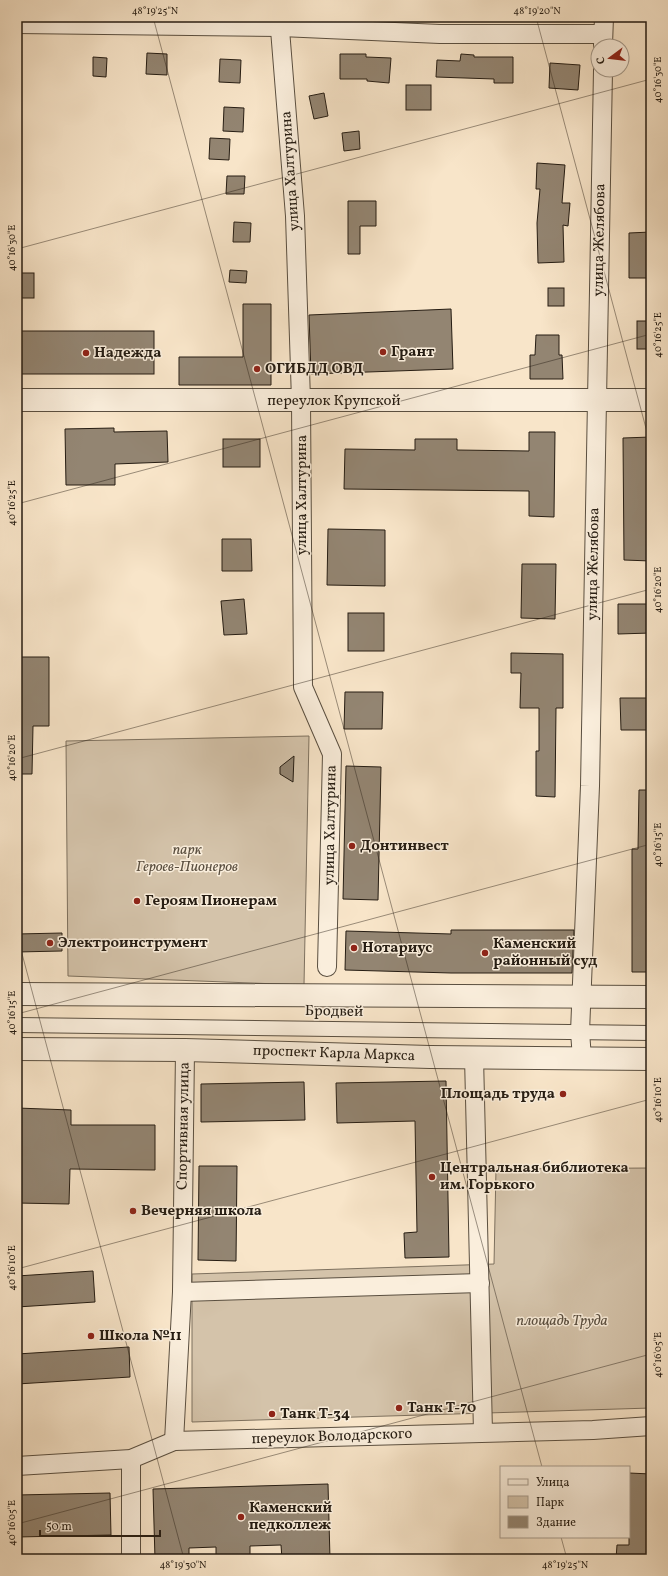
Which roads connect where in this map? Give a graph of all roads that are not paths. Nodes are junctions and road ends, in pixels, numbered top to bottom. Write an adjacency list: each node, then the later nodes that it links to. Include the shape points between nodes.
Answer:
1 (280, 22): 2 (street); 3 (street, via 440,34); 6 (street, улица Халтурина, via 294,216)
2 (17, 24)
3 (604, 32)
4 (603, 78): 7 (street, улица Желябова)
5 (17, 400): 6 (street, переулок Крупской)
6 (301, 400): 7 (street, переулок Крупской); 9 (street, улица Халтурина, via 303,687 332,754)
7 (597, 400): 8 (street, переулок Крупской); 11 (street, улица Желябова, via 590,779)
8 (651, 400)
9 (327, 968)
10 (17, 994): 11 (street)
11 (582, 997): 12 (street); 14 (street, улица Желябова)
12 (651, 997)
13 (17, 1025): 14 (street, Бродвей)
14 (580, 1032): 15 (street, Бродвей); 19 (street, улица Желябова)
15 (651, 1033)
16 (17, 1049): 17 (street, проспект Карла Маркса)
17 (185, 1050): 18 (street, проспект Карла Маркса); 22 (street, Спортивная улица)
18 (474, 1056): 19 (street, проспект Карла Маркса); 21 (street)
19 (582, 1058): 20 (street, проспект Карла Маркса)
20 (651, 1059)
21 (480, 1283): 22 (street); 24 (street)
22 (182, 1292): 25 (street, Спортивная улица)
23 (651, 1426): 24 (street, переулок Володарского)
24 (483, 1432): 25 (street, переулок Володарского)
25 (174, 1441): 26 (street, переулок Володарского)
26 (131, 1460): 27 (street, переулок Володарского); 28 (street)
27 (17, 1466)
28 (131, 1559)

